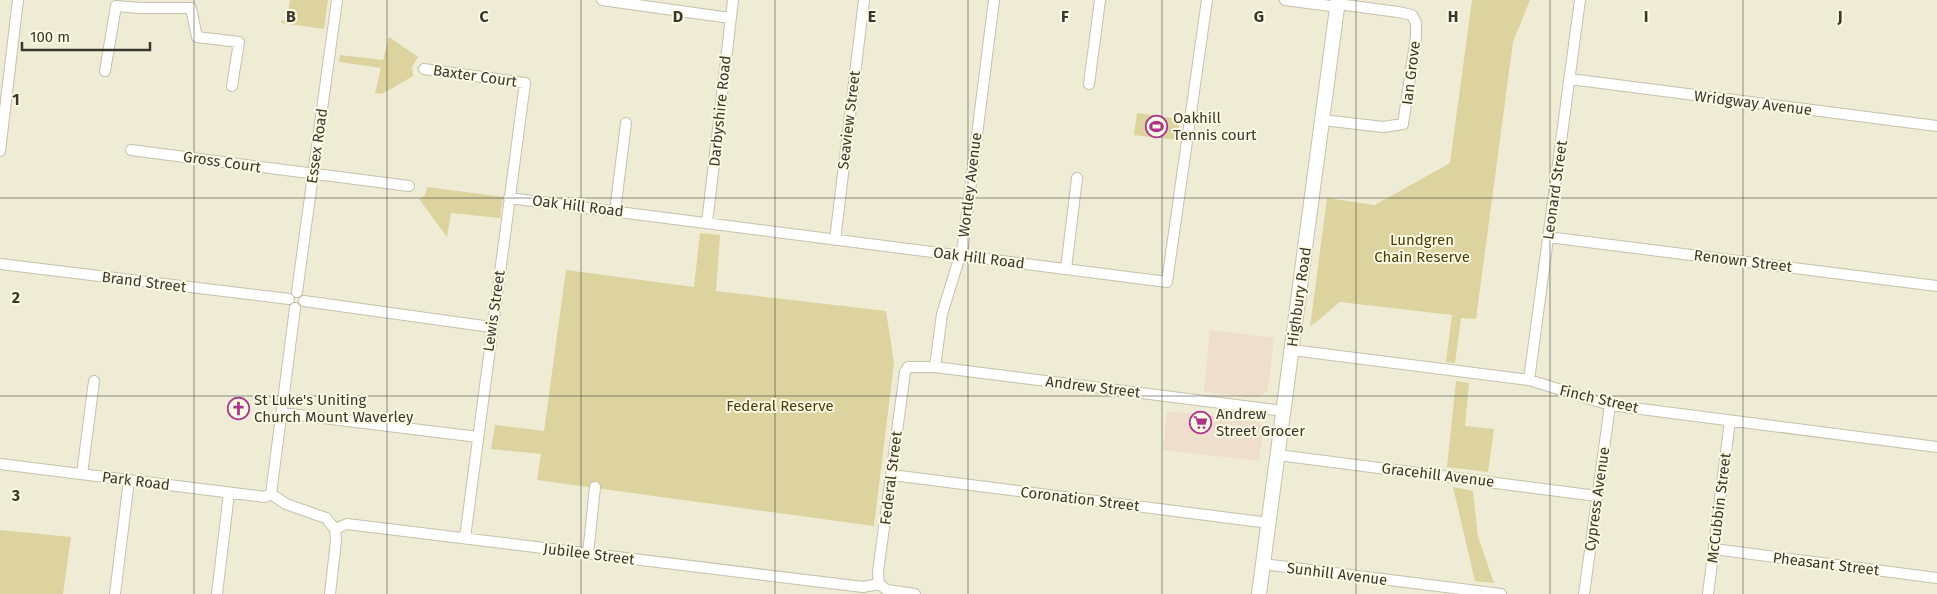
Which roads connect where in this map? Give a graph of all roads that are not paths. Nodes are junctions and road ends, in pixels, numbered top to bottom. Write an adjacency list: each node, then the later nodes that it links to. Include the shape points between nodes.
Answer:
1 (18, 0): 23 (street)
2 (337, 0): 25 (street, Essex Road)
3 (602, 0): 13 (street)
4 (733, 0): 13 (street, Darbyshire Road)
5 (864, 0): 32 (street, Seaview Street)
6 (994, 0): 33 (street, Wortley Avenue, via 963,246)
7 (1100, 0): 18 (street)
8 (1207, 0): 35 (street, Oak Hill Road, via 1167,282)
9 (1285, 0): 12 (street)
10 (1580, 0): 16 (street, Leonard Street)
11 (192, 4): 15 (street, via 140,8 116,6); 19 (street, via 197,37 238,42)
12 (1338, 4): 20 (main road, Highbury Road); 20 (street, Ian Grove, via 1398,12 1415,18 1416,37 1406,117 1400,126 1383,127)
13 (730, 18): 30 (street, Darbyshire Road)
14 (424, 69): 17 (street, Baxter Court)
15 (105, 71)
16 (1570, 80): 22 (street, Wridgway Avenue); 31 (street, Leonard Street)
17 (525, 83): 28 (street, Lewis Street)
18 (1089, 84)
19 (232, 86)
20 (1323, 120): 42 (main road, Highbury Road)
21 (626, 123): 29 (street)
22 (1937, 126)
23 (0, 150)
24 (131, 150): 25 (street, Gross Court)
25 (312, 174): 27 (street, Gross Court); 37 (street, Essex Road)
26 (1077, 178): 35 (street)
27 (409, 186)
28 (509, 198): 29 (street, Oak Hill Road); 41 (street, Lewis Street)
29 (615, 211): 30 (street, Oak Hill Road)
30 (707, 223): 32 (street, Oak Hill Road)
31 (1548, 237): 36 (street, Renown Street); 45 (street, Leonard Street)
32 (835, 240): 33 (street, Oak Hill Road)
33 (959, 256): 35 (street, Oak Hill Road); 43 (street, Wortley Avenue, via 942,314)
34 (0, 264): 38 (street, Brand Street)
35 (1066, 269)
36 (1937, 286)
37 (297, 292): 38 (street); 39 (street, via 303,295)
38 (289, 299): 40 (street)
39 (304, 301): 40 (street, via 301,307); 41 (street)
40 (295, 308): 48 (street)
41 (492, 327): 51 (street, Lewis Street)
42 (1292, 350): 45 (street, Finch Street); 49 (main road, Highbury Road)
43 (935, 367): 44 (street, Andrew Street, via 912,365); 49 (street, Andrew Street)
44 (905, 372): 56 (street, Federal Street)
45 (1529, 380): 47 (street, Finch Street)
46 (94, 382): 55 (street)
47 (1610, 405): 50 (street, Finch Street); 61 (street, Cypress Avenue)
48 (282, 412): 51 (street); 60 (street)
49 (1284, 412): 53 (main road, Highbury Road)
50 (1730, 421): 52 (street, Finch Street); 65 (street, McCubbin Street)
51 (478, 437): 64 (street, Lewis Street)
52 (1937, 447)
53 (1278, 456): 61 (street, Gracehill Avenue); 62 (main road, Highbury Road)
54 (0, 464): 55 (street, Park Road)
55 (82, 474): 57 (street, Park Road)
56 (892, 475): 62 (street, Coronation Street); 69 (street, Federal Street)
57 (129, 480): 59 (street, Park Road); 70 (street)
58 (595, 487): 66 (street)
59 (229, 492): 60 (street, Park Road, via 265,497); 71 (street)
60 (271, 494): 63 (street, via 286,504 326,518)
61 (1597, 496): 76 (street, Cypress Avenue)
62 (1269, 523): 67 (main road, Highbury Road)
63 (335, 529): 64 (street, Jubilee Street, via 347,524); 72 (street)
64 (465, 538): 66 (street, Jubilee Street)
65 (1714, 549): 68 (street, Pheasant Street); 77 (street, McCubbin Street)
66 (588, 554): 69 (street, Jubilee Street, via 863,587)
67 (1263, 564): 74 (main road, Highbury Road); 75 (street, Sunhill Avenue)
68 (1937, 578)
69 (879, 584): 73 (street, Jubilee Street, via 887,590)
70 (116, 594)
71 (216, 594)
72 (330, 594)
73 (915, 594)
74 (1259, 594)
75 (1501, 594)
76 (1584, 594)
77 (1708, 594)

